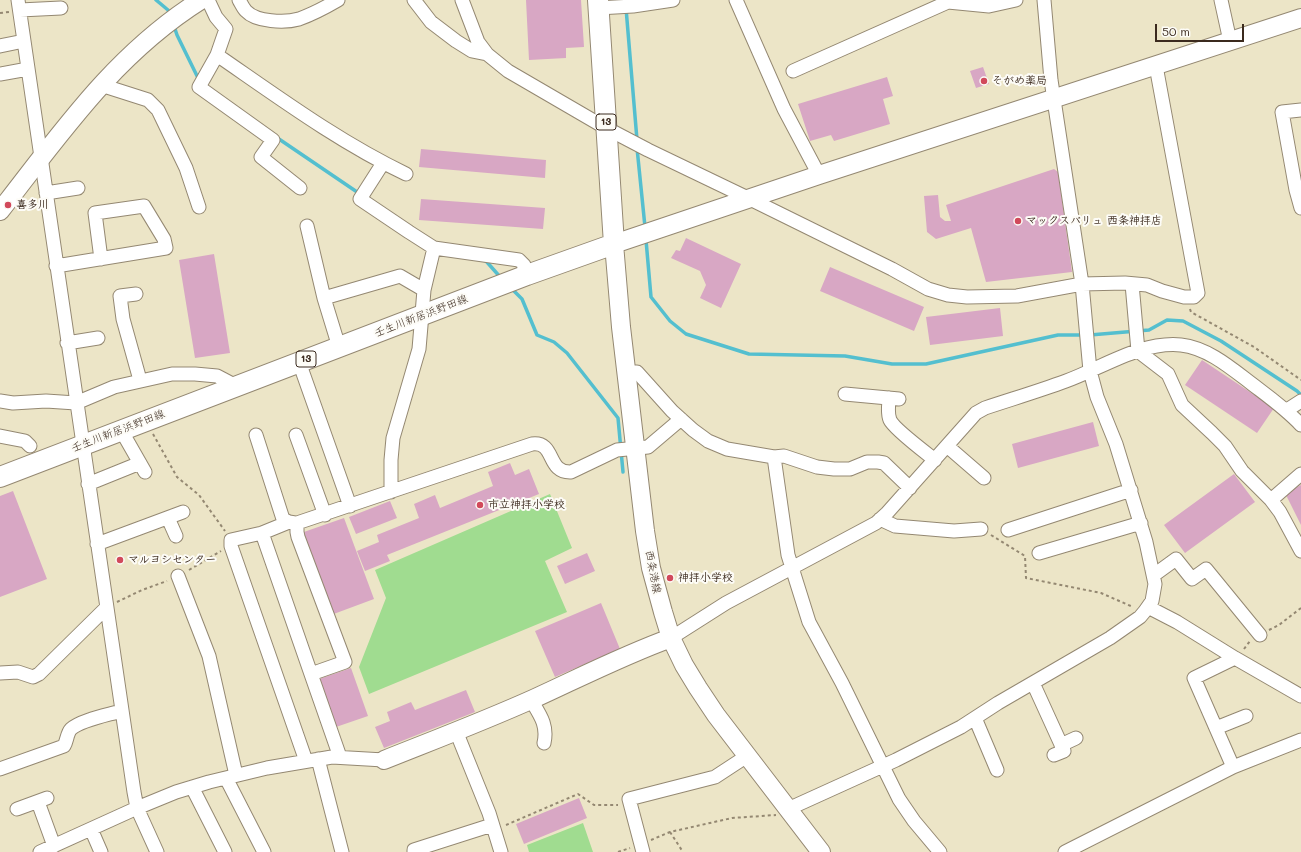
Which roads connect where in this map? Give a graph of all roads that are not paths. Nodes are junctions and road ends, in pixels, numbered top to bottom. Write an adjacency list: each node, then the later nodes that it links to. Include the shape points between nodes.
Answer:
1 (201, 0): 25 (street, via 150,37)
2 (208, 0): 20 (street, via 216,17 226,29)
3 (239, 0): 4 (street, via 246,11 257,18 283,21 298,19)
4 (338, 0)
5 (414, 0): 19 (street, via 431,22 456,41 472,51)
6 (462, 0): 19 (street, via 478,42)
7 (673, 0): 12 (street, via 633,6)
8 (736, 0): 32 (street, via 784,109)
9 (1016, 0): 23 (street, via 989,6 948,2)
10 (1044, 0): 26 (street)
11 (1221, 0): 17 (street)
12 (598, 4): 28 (main road, 13)
13 (19, 5): 14 (street); 16 (street)
14 (61, 8)
15 (1301, 18): 17 (street)
16 (24, 41): 18 (street); 22 (street)
17 (1230, 42): 21 (street)
18 (0, 46)
19 (487, 54): 28 (street, via 508,71)
20 (217, 55): 30 (street, via 323,127); 34 (street, via 199,87 273,140 261,157)
21 (1156, 66): 26 (street); 47 (street, via 1198,293 1194,297 1184,297)
22 (28, 69): 24 (street); 29 (street)
23 (793, 72)
24 (0, 74)
25 (101, 85): 29 (street); 37 (street, via 148,100 158,110 186,168)
26 (1054, 99): 32 (street); 46 (street)
27 (1301, 110): 38 (street, via 1282,112)
28 (606, 128): 36 (street); 41 (main road, 13)
29 (41, 159): 35 (street); 39 (street)
30 (383, 163): 31 (street); 42 (street, via 360,199)
31 (406, 174)
32 (819, 175): 36 (street)
33 (78, 188): 35 (street)
34 (300, 188)
35 (46, 193): 44 (street)
36 (750, 199): 41 (street); 46 (street, via 928,289 948,295 1017,296)
37 (199, 207)
38 (1301, 208)
39 (0, 211)
40 (307, 226): 50 (street)
41 (614, 244): 45 (main road, 壬生川新居浜野田線 / 13); 58 (street, 西条港線)
42 (434, 248): 45 (street, via 519,260 524,265); 48 (street)
43 (101, 259): 43 (street, via 166,248 164,239 144,206 95,214); 44 (street)
44 (56, 266): 53 (street)
45 (527, 275): 51 (main road, 壬生川新居浜野田線 / 13)
46 (1082, 284): 47 (street); 57 (street)
47 (1132, 284): 55 (street)
48 (424, 290): 50 (street, via 400,276); 51 (street)
49 (136, 294): 59 (street, via 120,296 123,319)
50 (324, 298): 54 (street)
51 (422, 315): 54 (main road, 壬生川新居浜野田線 / 13); 83 (street, via 419,349 393,438)
52 (98, 338): 53 (street)
53 (67, 343): 63 (street)
54 (339, 347): 56 (main road, 壬生川新居浜野田線 / 13)
55 (1138, 351): 57 (street); 64 (street, via 1146,347 1164,345 1181,345 1198,350 1218,358); 84 (street, via 1168,374 1182,406 1225,446 1242,471)
56 (299, 362): 60 (main road, 壬生川新居浜野田線 / 13); 85 (street)
57 (1090, 371): 73 (street, via 985,408 976,413); 82 (street, via 1092,383)
58 (627, 372): 65 (street, via 637,372); 74 (street, 西条港線)
59 (140, 380): 60 (street, via 172,374 195,374 217,376); 63 (street, via 114,387)
60 (236, 386): 67 (main road, 壬生川新居浜野田線 / 13)
61 (845, 394): 76 (street, via 894,398 888,413 890,420)
62 (0, 401): 63 (street, via 13,404 46,401)
63 (76, 403): 71 (street)
64 (1294, 406): 66 (street)
65 (681, 419): 74 (street, via 648,447); 75 (street, via 708,441 727,449)
66 (1301, 424)
67 (121, 430): 71 (main road, 壬生川新居浜野田線 / 13); 80 (street, via 142,468)
68 (256, 435): 90 (street, via 283,520)
69 (296, 435): 87 (street)
70 (0, 436): 72 (street, via 25,440)
71 (82, 445): 78 (main road, 壬生川新居浜野田線 / 13); 80 (street)
72 (30, 446)
73 (947, 446): 76 (street); 79 (street)
74 (636, 448): 83 (street, via 617,450 571,472 564,472 556,467 548,450 537,443); 105 (street, 西条港線, via 651,568)
75 (774, 457): 81 (street, via 784,456 817,467 834,469 850,469 867,462 884,463); 99 (street, via 785,541)
76 (935, 460): 81 (street)
77 (1301, 474): 84 (street)
78 (0, 477)
79 (984, 478)
80 (88, 484): 96 (street)
81 (910, 488): 89 (street)
82 (1131, 490): 91 (street); 93 (street)
83 (391, 492): 85 (street)
84 (1271, 500): 97 (street)
85 (350, 506): 87 (street)
86 (183, 512): 88 (street)
87 (325, 514): 90 (street)
88 (168, 518): 95 (street); 96 (street)
89 (880, 519): 92 (street, via 895,526 954,531); 99 (street)
90 (293, 523): 94 (street); 108 (street, via 345,662)
91 (1141, 523): 98 (street); 100 (street)
92 (981, 529)
93 (1008, 530)
94 (262, 533): 108 (street); 122 (street, via 231,540 231,546)
95 (176, 536)
96 (97, 544): 102 (street)
97 (1301, 551)
98 (1039, 553)
99 (792, 568): 105 (street, via 726,603); 124 (street, via 813,632 842,683)
100 (1154, 575): 103 (street, via 1154,593); 104 (street, via 1176,560 1192,579 1206,569)
101 (178, 576): 128 (street, via 209,656)
102 (106, 608): 107 (street, via 39,674 33,677 18,672); 112 (street)
103 (1146, 609): 106 (street, via 1177,622); 109 (street, via 1110,638)
104 (1260, 635)
105 (671, 638): 111 (street); 120 (street, 西条港線, via 698,688)
106 (1235, 658): 110 (street); 115 (street, via 1194,678)
107 (0, 673)
108 (311, 674): 121 (street)
109 (1033, 683): 114 (street); 117 (street, via 1057,750)
110 (1301, 696)
111 (531, 700): 116 (street); 119 (street, via 544,723)
112 (122, 711): 126 (street, via 71,729 64,746); 130 (street)
113 (1246, 716): 115 (street)
114 (975, 718): 124 (street); 127 (street)
115 (1216, 728): 125 (street)
116 (456, 731): 123 (street); 133 (street)
117 (1076, 738)
118 (1301, 740): 125 (street)
119 (544, 744)
120 (747, 756): 132 (street, 西条港線); 135 (street, via 715,777 629,799)
121 (340, 757): 122 (street); 123 (street)
122 (312, 760): 128 (street); 141 (street)
123 (384, 760)
124 (883, 766): 132 (street); 145 (street, via 906,810)
125 (1233, 767): 146 (street)
126 (0, 769)
127 (997, 770)
128 (231, 776): 129 (street); 140 (street)
129 (192, 787): 130 (street); 139 (street)
130 (137, 808): 134 (street); 138 (street)
131 (17, 809): 136 (street, via 43,800)
132 (788, 809): 144 (street, 西条港線)
133 (493, 828): 142 (street); 143 (street)
134 (91, 829): 136 (street); 137 (street)
135 (642, 848)
136 (48, 849)
137 (101, 852)
138 (157, 852)
139 (225, 852)
140 (264, 852)
141 (342, 852)
142 (414, 852)
143 (501, 852)
144 (821, 852)
145 (940, 852)
146 (1065, 852)

